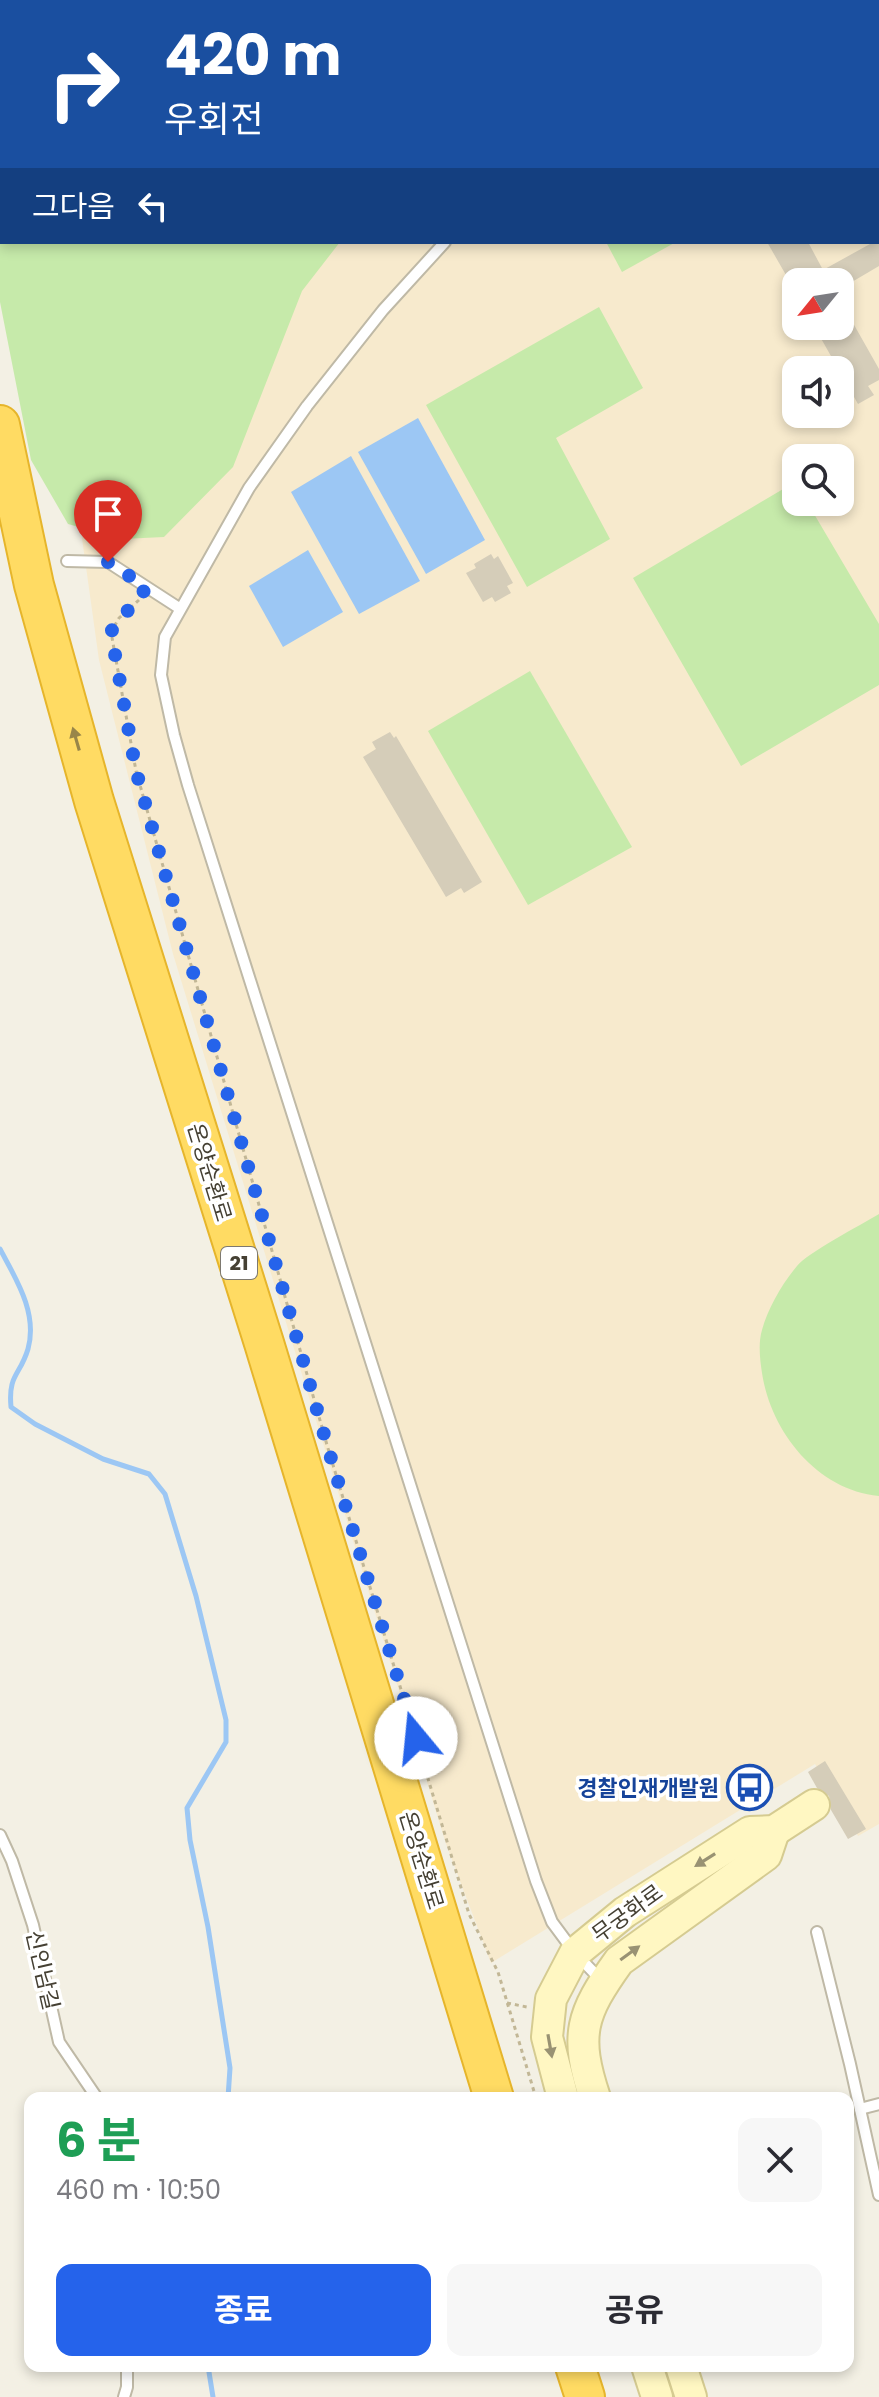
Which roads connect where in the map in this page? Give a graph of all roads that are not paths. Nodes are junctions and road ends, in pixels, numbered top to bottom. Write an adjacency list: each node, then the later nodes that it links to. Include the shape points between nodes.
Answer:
1 (443, 244): 5 (lane, via 307,406 249,488)
2 (0, 425): 14 (highway, 온양순환로 / 21, one-way to 2, via 94,801 34,585)
3 (0, 529): 13 (highway, 온양순환로 / 21, via 53,751)
4 (67, 561): 5 (lane, via 108,562)
5 (179, 608): 10 (lane, via 165,637 161,675 177,748 536,1881 552,1922)
6 (814, 1805): 7 (street, 무궁화로)
7 (774, 1831): 10 (street, 무궁화로, one-way to 10, via 750,1832 625,1912); 11 (street, 무궁화로, one-way to 7, via 619,1961 766,1855)
8 (0, 1835): 12 (lane, 신인남길, via 33,1925 59,2042)
9 (817, 1932): 18 (lane)
10 (575, 1953): 11 (lane); 15 (street, 무궁화로, one-way to 15, via 551,1999 547,2037)
11 (604, 1982): 16 (street, 무궁화로, via 581,2031)
12 (93, 2092)
13 (471, 2092)
14 (492, 2092)
15 (561, 2092)
16 (593, 2092)
17 (879, 2104): 18 (lane)
18 (860, 2109): 19 (lane)
19 (879, 2195)
20 (127, 2372): 25 (lane)
21 (556, 2372): 26 (highway)
22 (577, 2372): 27 (highway)
23 (649, 2372): 28 (street)
24 (683, 2372): 29 (street)
25 (124, 2397)
26 (564, 2397)
27 (585, 2397)
28 (657, 2397)
29 (691, 2397)

